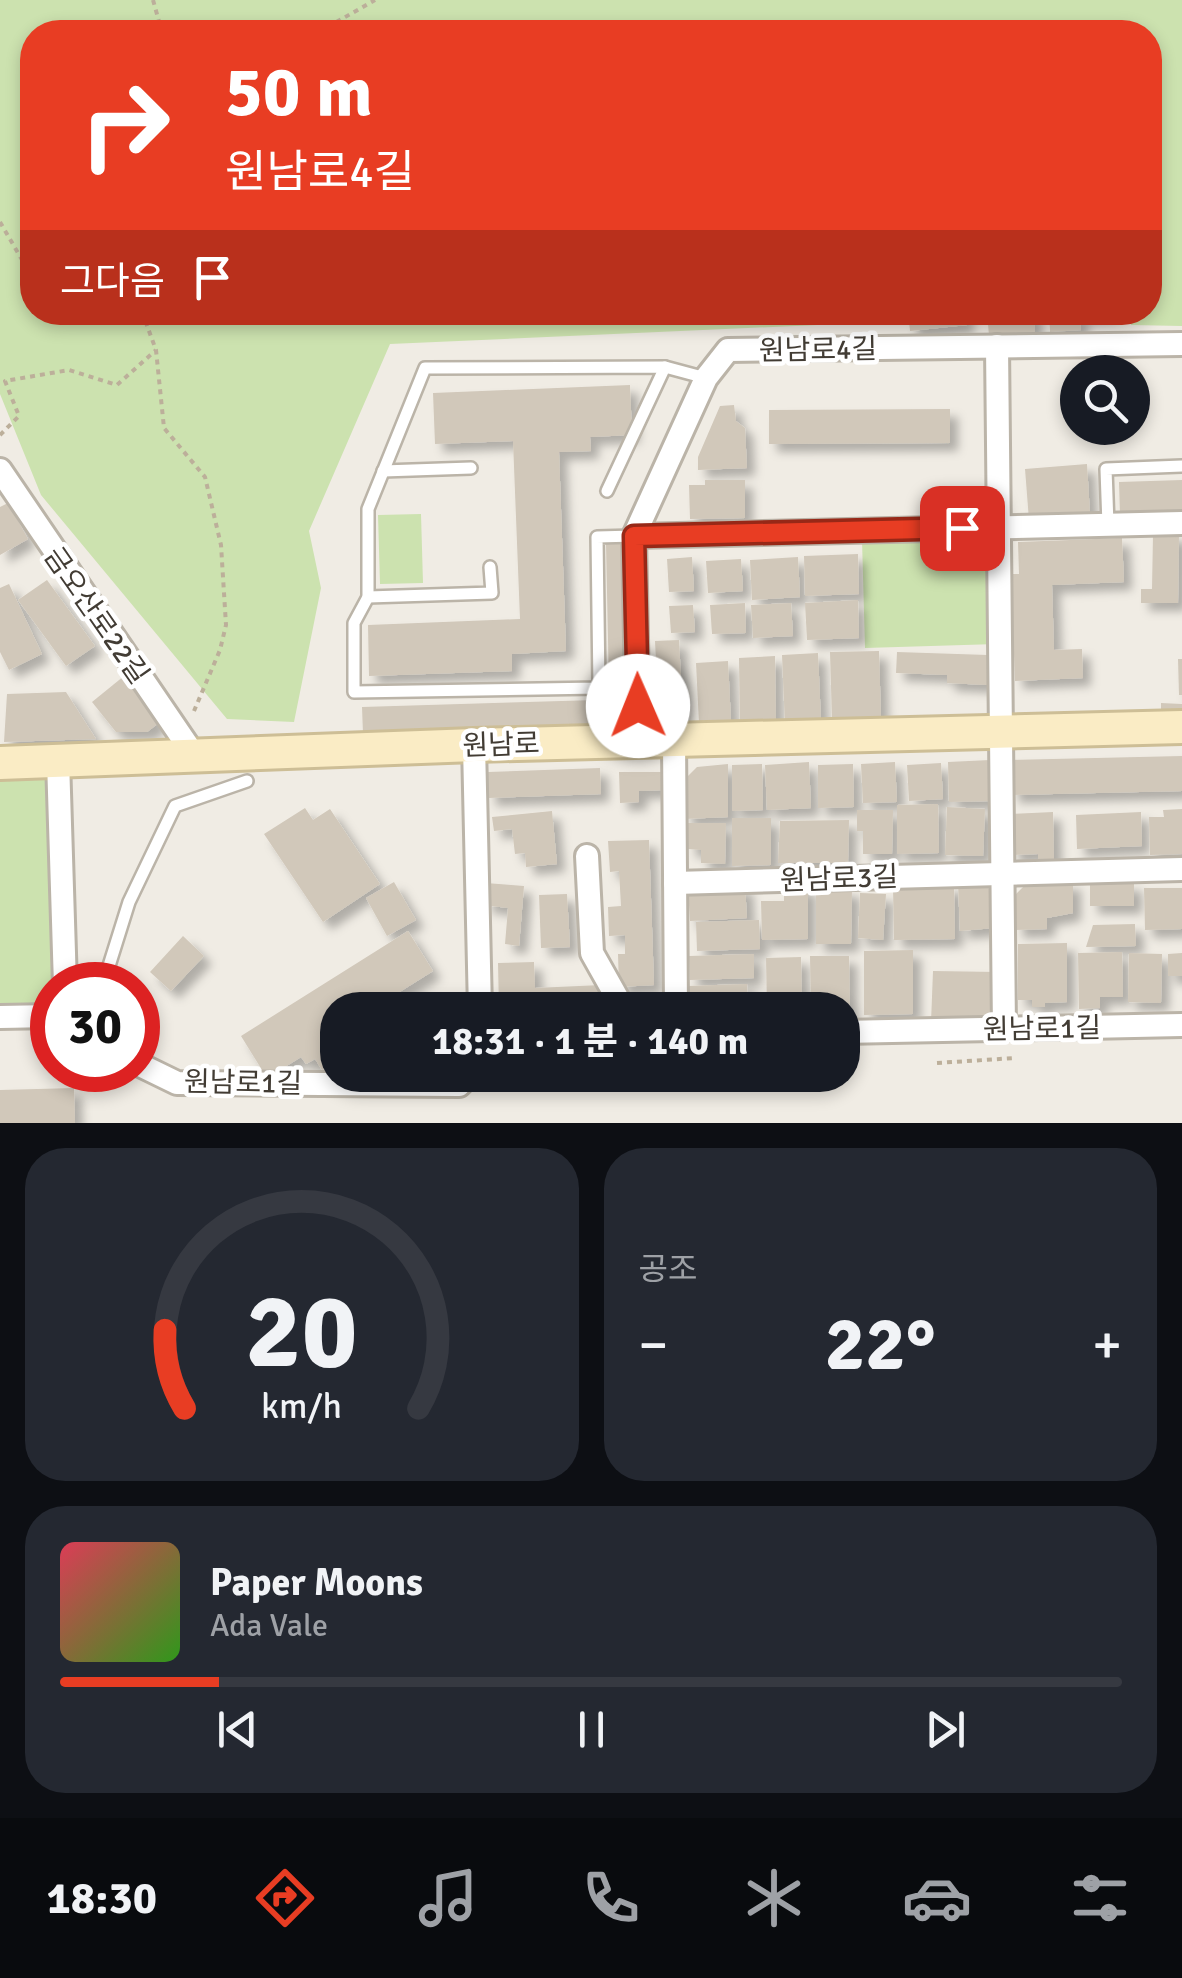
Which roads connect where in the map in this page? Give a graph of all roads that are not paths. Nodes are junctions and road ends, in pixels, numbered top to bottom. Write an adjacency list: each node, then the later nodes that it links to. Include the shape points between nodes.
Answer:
1 (1182, 344): 2 (street, 원남로4길)
2 (997, 346): 4 (street, 원남로4길, via 728,350); 12 (street)
3 (665, 367): 4 (lane); 7 (lane, via 425,368); 9 (lane)
4 (706, 378): 13 (street, 원남로4길)
5 (1182, 466): 11 (lane, via 1106,469)
6 (471, 468): 7 (lane)
7 (384, 470): 15 (lane, via 368,509)
8 (0, 473): 20 (street, 금오산로22길)
9 (607, 491)
10 (1182, 523): 11 (street)
11 (1108, 525): 12 (street)
12 (999, 528): 13 (street); 17 (street)
13 (634, 536): 15 (lane, via 597,537 599,688 354,692 354,623); 19 (street, 원남로4길)
14 (490, 568): 15 (lane, via 492,593)
15 (368, 597)
16 (1182, 727): 17 (street, 원남로)
17 (1002, 731): 18 (street, 원남로); 27 (street)
18 (674, 739): 19 (street, 원남로); 28 (street)
19 (638, 740): 21 (street, 원남로)
20 (186, 743): 21 (street, 원남로); 22 (street, 원남로)
21 (474, 745): 31 (street)
22 (58, 760): 23 (street, 원남로); 29 (street)
23 (0, 762)
24 (247, 781): 30 (lane, via 175,806 129,902)
25 (587, 856): 32 (street, via 592,953)
26 (1182, 869): 27 (street, 원남로3길)
27 (1004, 874): 28 (street, 원남로3길); 37 (street)
28 (675, 883): 33 (street)
29 (64, 962)
30 (111, 962)
31 (480, 992)
32 (614, 992)
33 (676, 992)
34 (30, 1016): 35 (street)
35 (0, 1017)
36 (1182, 1025): 37 (street, 원남로1길)
37 (1004, 1029): 38 (street, 원남로1길)
38 (860, 1032)
39 (160, 1075): 40 (street, 원남로1길, via 177,1083)
40 (320, 1084)

